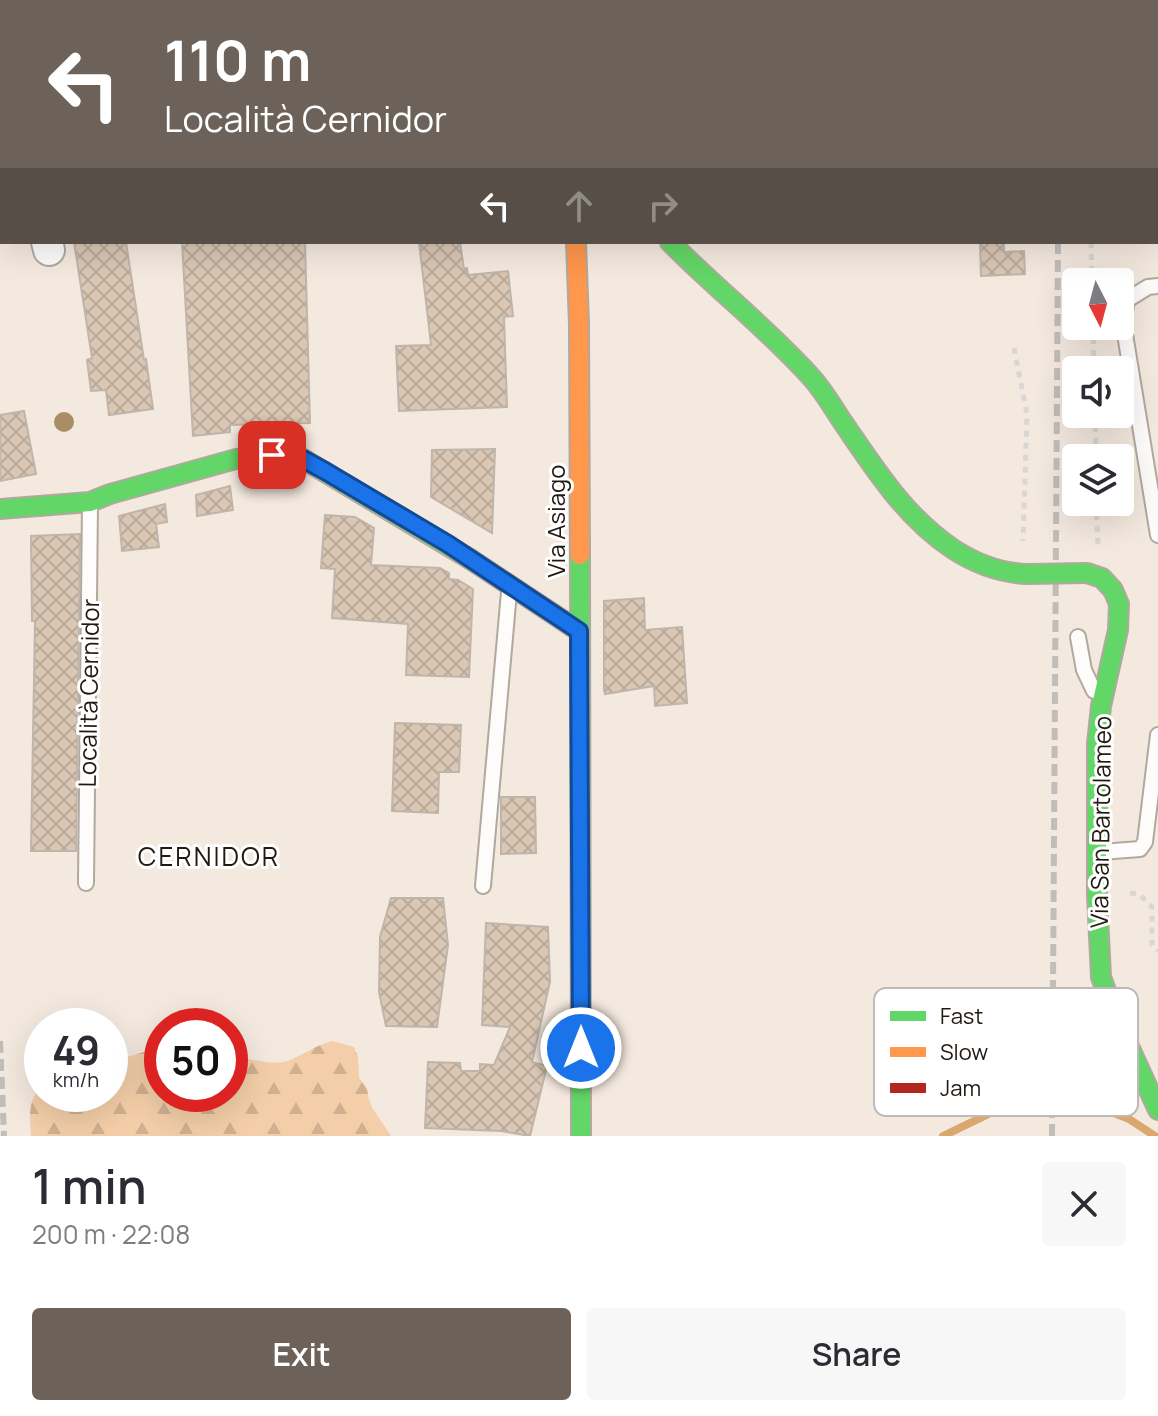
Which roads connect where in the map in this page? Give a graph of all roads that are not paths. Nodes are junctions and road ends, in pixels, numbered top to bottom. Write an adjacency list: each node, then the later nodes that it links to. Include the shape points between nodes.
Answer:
1 (576, 244): 8 (street, Via Asiago)
2 (672, 244): 10 (street, Via San Bartolameo, bridge, via 814,380 902,508 944,544 998,571 1102,578 1119,604)
3 (1158, 286): 6 (lane, via 1127,300 1123,322)
4 (90, 502): 5 (street); 7 (street, via 236,459 303,459); 13 (lane, Località Cernidor)
5 (0, 509)
6 (1158, 535)
7 (510, 584): 8 (street); 14 (lane)
8 (579, 631): 18 (street, Via Asiago)
9 (1078, 637): 10 (lane, via 1084,670)
10 (1101, 706): 12 (street, Via San Bartolameo)
11 (1158, 735): 12 (lane, via 1145,842 1140,849)
12 (1097, 852): 15 (street, Via San Bartolameo)
13 (86, 883)
14 (483, 886)
15 (1104, 988)
16 (1138, 1069): 17 (street, Via San Bartolameo)
17 (1158, 1110)
18 (581, 1136)

